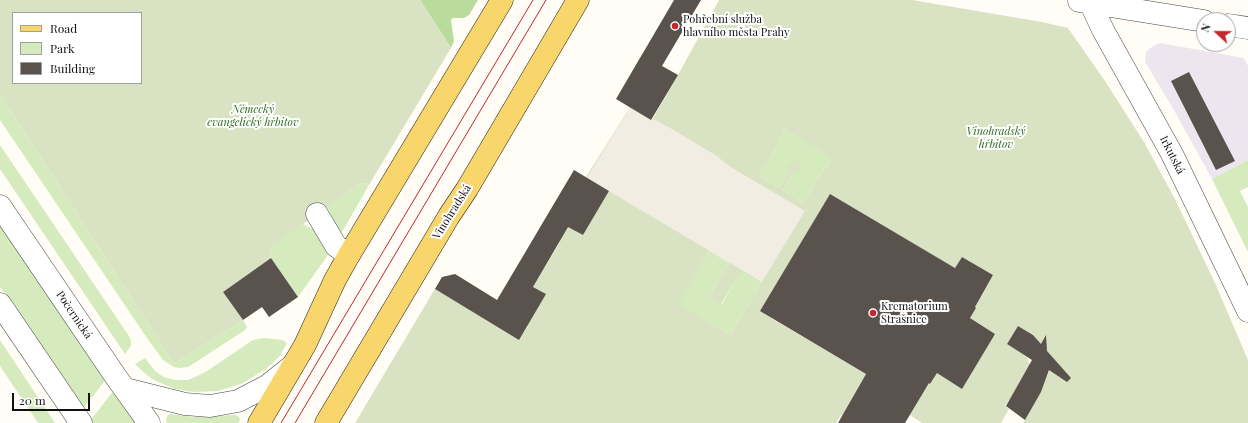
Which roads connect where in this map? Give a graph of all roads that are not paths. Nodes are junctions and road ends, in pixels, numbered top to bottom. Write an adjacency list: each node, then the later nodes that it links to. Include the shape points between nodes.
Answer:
1 (502, 0): 9 (main road)
2 (578, 0): 17 (main road, Vinohradská)
3 (1083, 1): 4 (street); 11 (street, Irkutská, via 1103,30 1172,154)
4 (1196, 20)
5 (1236, 26): 6 (street)
6 (1248, 28)
7 (0, 206): 13 (street, Počernická)
8 (317, 214): 9 (street, via 336,246)
9 (349, 255): 12 (main road)
10 (0, 304): 14 (street)
11 (1248, 311)
12 (293, 366): 13 (street, via 267,386 238,401 210,406 185,404); 16 (main road)
13 (125, 389): 15 (street, Počernická)
14 (81, 423)
15 (149, 423)
16 (259, 423)
17 (326, 423)

